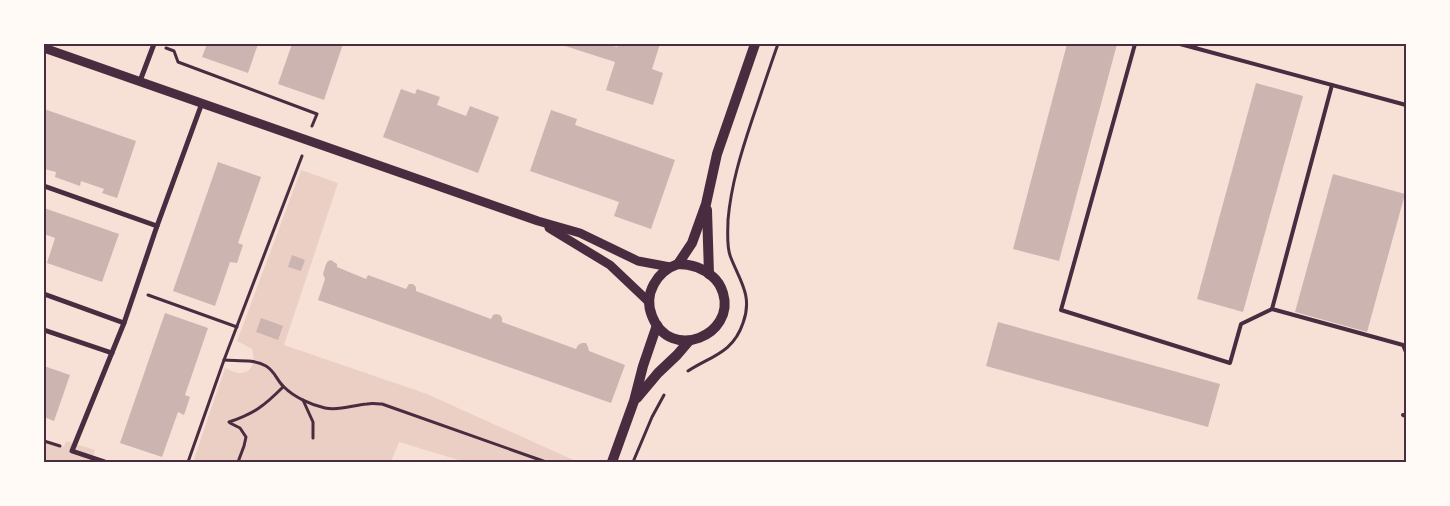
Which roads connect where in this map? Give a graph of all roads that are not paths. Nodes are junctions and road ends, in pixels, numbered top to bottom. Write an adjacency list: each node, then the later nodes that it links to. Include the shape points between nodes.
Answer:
1 (154, 44): 7 (street)
2 (755, 44): 12 (main road, via 718,154)
3 (1135, 44): 19 (lane, via 1061,310 1230,363 1240,324)
4 (1180, 44): 5 (lane)
5 (1196, 46): 8 (lane)
6 (44, 48): 7 (street)
7 (140, 81): 9 (street)
8 (1332, 85): 10 (lane); 19 (lane)
9 (202, 103): 13 (street); 14 (street)
10 (1406, 104)
11 (44, 186): 14 (street)
12 (706, 204): 15 (main road, via 692,243); 16 (main road)
13 (538, 221): 15 (street, via 580,233 638,261); 18 (street, via 610,265)
14 (157, 226): 20 (street)
15 (674, 265): 16 (main road, via 688,264); 18 (main road, via 659,276)
16 (709, 274): 23 (main road, via 722,288 725,306 709,332 698,340)
17 (44, 294): 20 (street)
18 (649, 302): 21 (main road)
19 (1272, 309): 24 (lane, via 1403,345)
20 (124, 322): 25 (street)
21 (657, 325): 23 (main road, via 664,334); 26 (main road)
22 (44, 330): 25 (street)
23 (689, 341): 26 (main road)
24 (1406, 352)
25 (112, 353): 27 (street, via 72,451)
26 (634, 401): 28 (main road)
27 (105, 462)
28 (612, 462)

